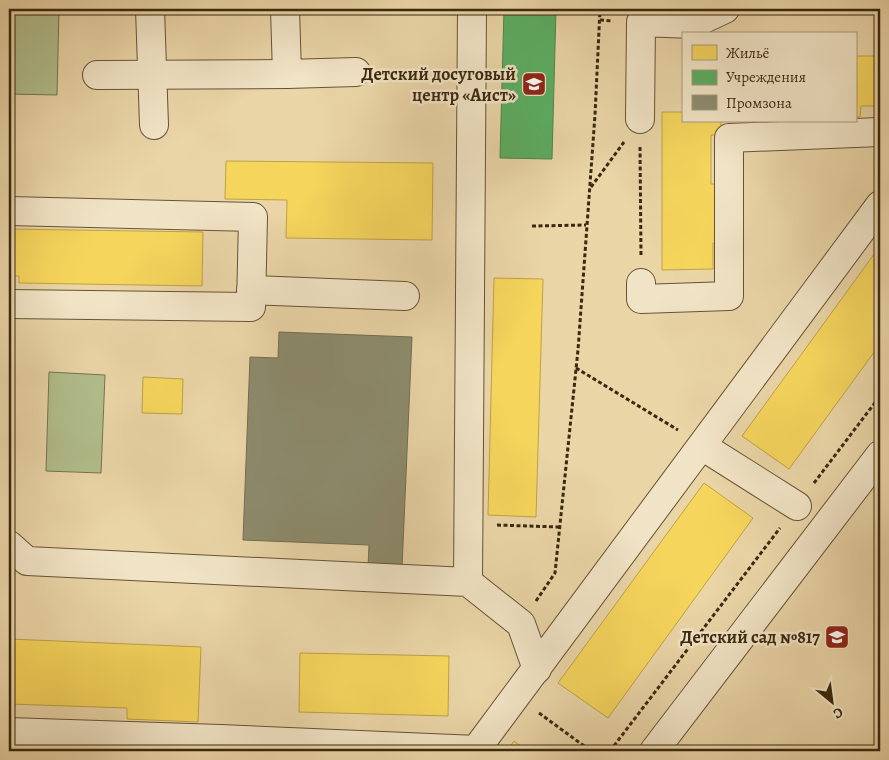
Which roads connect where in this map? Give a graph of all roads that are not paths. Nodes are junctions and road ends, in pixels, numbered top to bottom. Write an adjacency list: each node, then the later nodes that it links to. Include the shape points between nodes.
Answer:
1 (150, 9): 8 (street)
2 (285, 9): 6 (street)
3 (472, 9): 22 (street)
4 (725, 9): 9 (street, via 693,24 641,22)
5 (356, 72): 6 (street)
6 (287, 74): 8 (street)
7 (97, 75): 8 (street)
8 (152, 75): 10 (street)
9 (640, 119)
10 (154, 125)
11 (880, 132): 14 (street, via 729,138 729,296 641,299)
12 (880, 205): 18 (street)
13 (9, 211): 15 (street, via 253,217)
14 (642, 283)
15 (251, 290): 16 (street); 17 (street, via 250,307)
16 (405, 296)
17 (9, 304)
18 (702, 446): 20 (street); 23 (street)
19 (880, 455): 27 (street)
20 (796, 506)
21 (9, 545): 22 (street, via 27,561)
22 (468, 582): 23 (street, via 521,624)
23 (537, 669): 26 (street)
24 (9, 732): 25 (street)
25 (220, 745): 26 (street)
26 (476, 750)
27 (654, 751)

